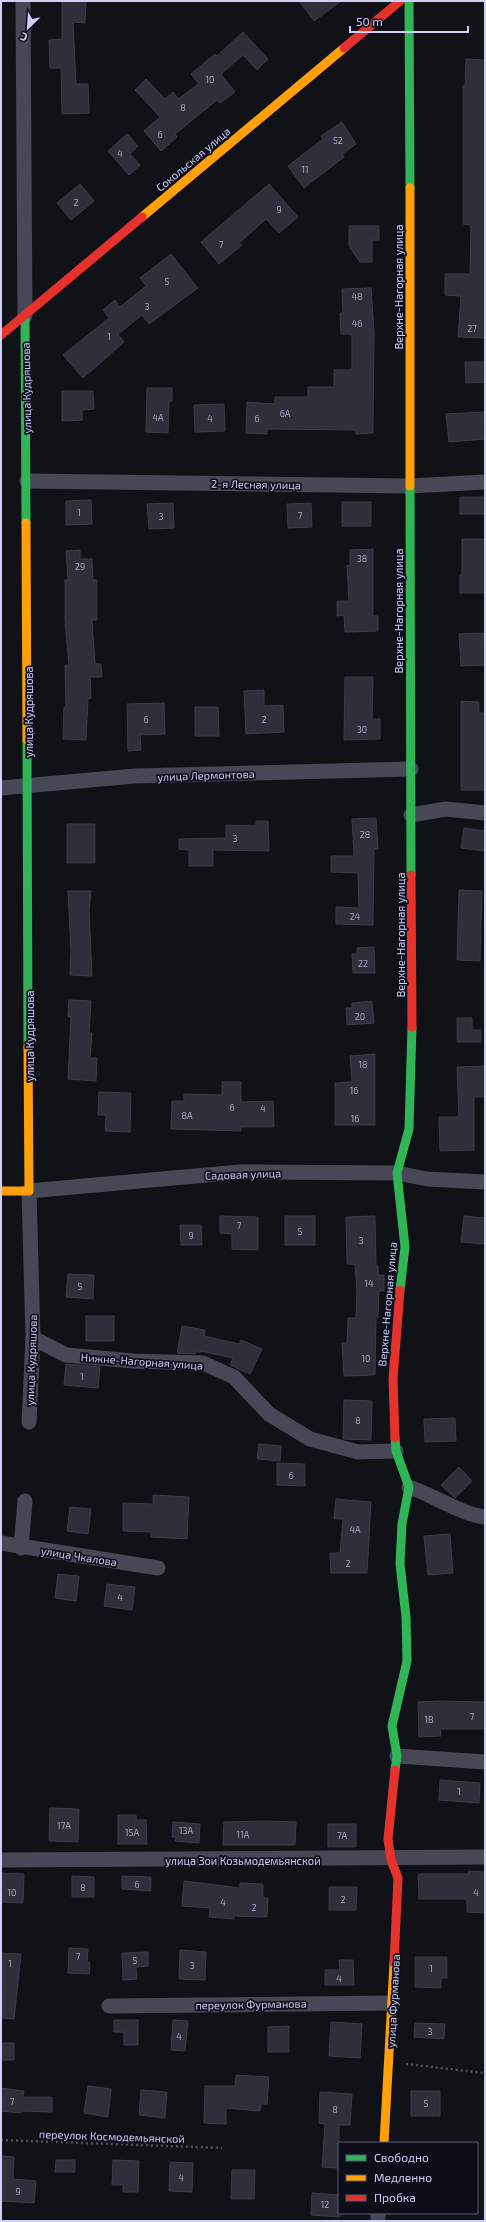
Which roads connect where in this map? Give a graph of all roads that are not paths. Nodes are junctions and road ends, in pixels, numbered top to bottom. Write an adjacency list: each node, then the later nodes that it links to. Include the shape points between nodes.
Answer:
1 (23, 1): 4 (street, улица Кудряшова)
2 (400, 1): 4 (street, Сокольская улица)
3 (410, 1): 8 (street, Верхне-Нагорная улица)
4 (25, 316): 5 (street, Сокольская улица); 6 (street, улица Кудряшова)
5 (1, 335)
6 (27, 481): 8 (street, 2-я Лесная улица); 10 (street, улица Кудряшова)
7 (485, 482): 8 (street, 2-я Лесная улица)
8 (410, 486): 9 (street, Верхне-Нагорная улица)
9 (410, 769): 10 (street, улица Лермонтова, via 136,776); 13 (street, Верхне-Нагорная улица)
10 (28, 786): 11 (street, улица Лермонтова); 17 (street, улица Кудряшова)
11 (1, 788)
12 (485, 813): 13 (street, via 446,809)
13 (411, 815): 14 (street, Верхне-Нагорная улица, via 412,1055 409,1129)
14 (398, 1173): 15 (street, Садовая улица, via 427,1180); 17 (street, Садовая улица, via 240,1172); 20 (street, Верхне-Нагорная улица, via 405,1247 393,1379)
15 (485, 1182)
16 (1, 1191): 17 (street, Садовая улица)
17 (29, 1191): 18 (street, улица Кудряшова)
18 (33, 1338): 19 (street, улица Кудряшова); 20 (street, Нижне-Нагорная улица, via 66,1355 133,1361 203,1363 234,1377 269,1414 310,1439 358,1452)
19 (29, 1422)
20 (396, 1451): 21 (street, Верхне-Нагорная улица)
21 (409, 1487): 23 (street, via 475,1516); 27 (street, via 402,1524 400,1564 406,1617 407,1661 392,1726)
22 (24, 1501): 25 (street)
23 (485, 1517)
24 (1, 1543): 25 (street, улица Чкалова)
25 (21, 1548): 26 (street, улица Чкалова)
26 (158, 1568)
27 (397, 1756): 28 (street); 31 (street, via 388,1839)
28 (485, 1762)
29 (485, 1858): 31 (street, улица Зои Козьмодемьянской)
30 (1, 1860): 31 (street, улица Зои Козьмодемьянской)
31 (391, 1860): 32 (street, улица Фурманова, via 398,1878)
32 (393, 2003): 33 (street, переулок Фурманова); 34 (street, улица Фурманова)
33 (109, 2006)
34 (384, 2142)

